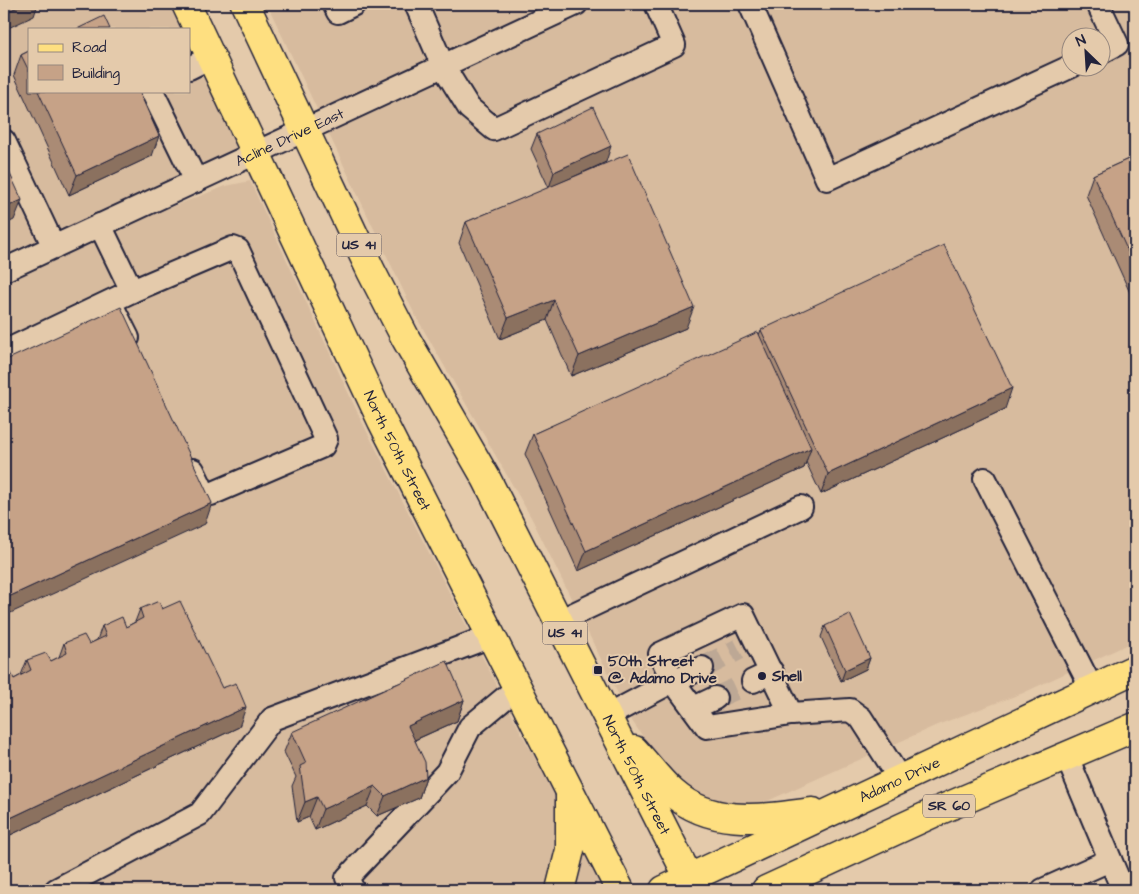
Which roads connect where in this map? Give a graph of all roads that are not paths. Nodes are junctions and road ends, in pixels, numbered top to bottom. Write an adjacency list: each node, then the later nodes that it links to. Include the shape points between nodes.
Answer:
1 (186, 4): 13 (main road, North 50th Street)
2 (245, 4): 17 (main road, North 50th Street / US 41)
3 (334, 4): 4 (street, via 338,12)
4 (354, 4)
5 (416, 4): 14 (street)
6 (576, 4): 14 (street, Acline Drive East)
7 (656, 4): 14 (street, via 674,45 494,129 469,108)
8 (750, 4): 15 (street, via 827,179)
9 (1098, 4): 10 (street)
10 (1109, 28)
11 (1112, 33): 12 (street, via 1117,44)
12 (1112, 47)
13 (200, 62): 19 (main road, North 50th Street)
14 (443, 66): 17 (street, Acline Drive East)
15 (1062, 71)
16 (152, 92): 20 (street)
17 (304, 130): 19 (street, Acline Drive East); 31 (main road, North 50th Street / US 41, via 406,339 486,478)
18 (4, 141): 22 (street)
19 (256, 153): 20 (street, Acline Drive East); 32 (main road, North 50th Street, via 382,421)
20 (196, 181): 21 (street, Acline Drive East)
21 (100, 225): 22 (street, Acline Drive East); 24 (street)
22 (54, 246): 23 (street, Acline Drive East)
23 (4, 270)
24 (132, 291): 25 (street); 28 (street, via 233,248 238,250 326,439 323,446 207,495)
25 (110, 302): 26 (street); 27 (street)
26 (4, 352)
27 (136, 354)
28 (183, 449)
29 (985, 479): 37 (street)
30 (801, 507): 31 (street)
31 (559, 621): 41 (main road, North 50th Street / US 41)
32 (491, 636): 36 (main road, North 50th Street); 50 (street, via 272,718 200,814)
33 (702, 668): 35 (street)
34 (1135, 669): 37 (main road, Adamo Drive)
35 (673, 681): 39 (street); 40 (street, via 660,654 743,615 747,645 762,677); 41 (street)
36 (517, 688): 45 (main road, North 50th Street); 51 (street, via 470,727 447,772 347,878)
37 (1092, 689): 44 (main road, Adamo Drive)
38 (715, 698): 39 (street)
39 (694, 708): 40 (street, via 708,727)
40 (791, 714): 44 (street, via 850,710 861,718)
41 (610, 722): 46 (main road, via 673,793 706,813 727,818 754,818); 49 (main road, North 50th Street / US 41)
42 (1135, 727): 43 (main road, SR 60)
43 (1066, 757): 47 (main road, SR 60); 48 (street)
44 (900, 780): 46 (main road, Adamo Drive)
45 (570, 792): 52 (main road, via 570,850); 53 (main road, North 50th Street)
46 (835, 810): 49 (main road, Adamo Drive)
47 (842, 854): 55 (main road, SR 60); 56 (main road)
48 (1110, 860): 57 (street); 58 (street)
49 (692, 884): 54 (main road, Adamo Drive)
50 (56, 890)
51 (353, 890)
52 (560, 890)
53 (620, 890)
54 (664, 890)
55 (766, 890)
56 (813, 890)
57 (1043, 890)
58 (1123, 890)

